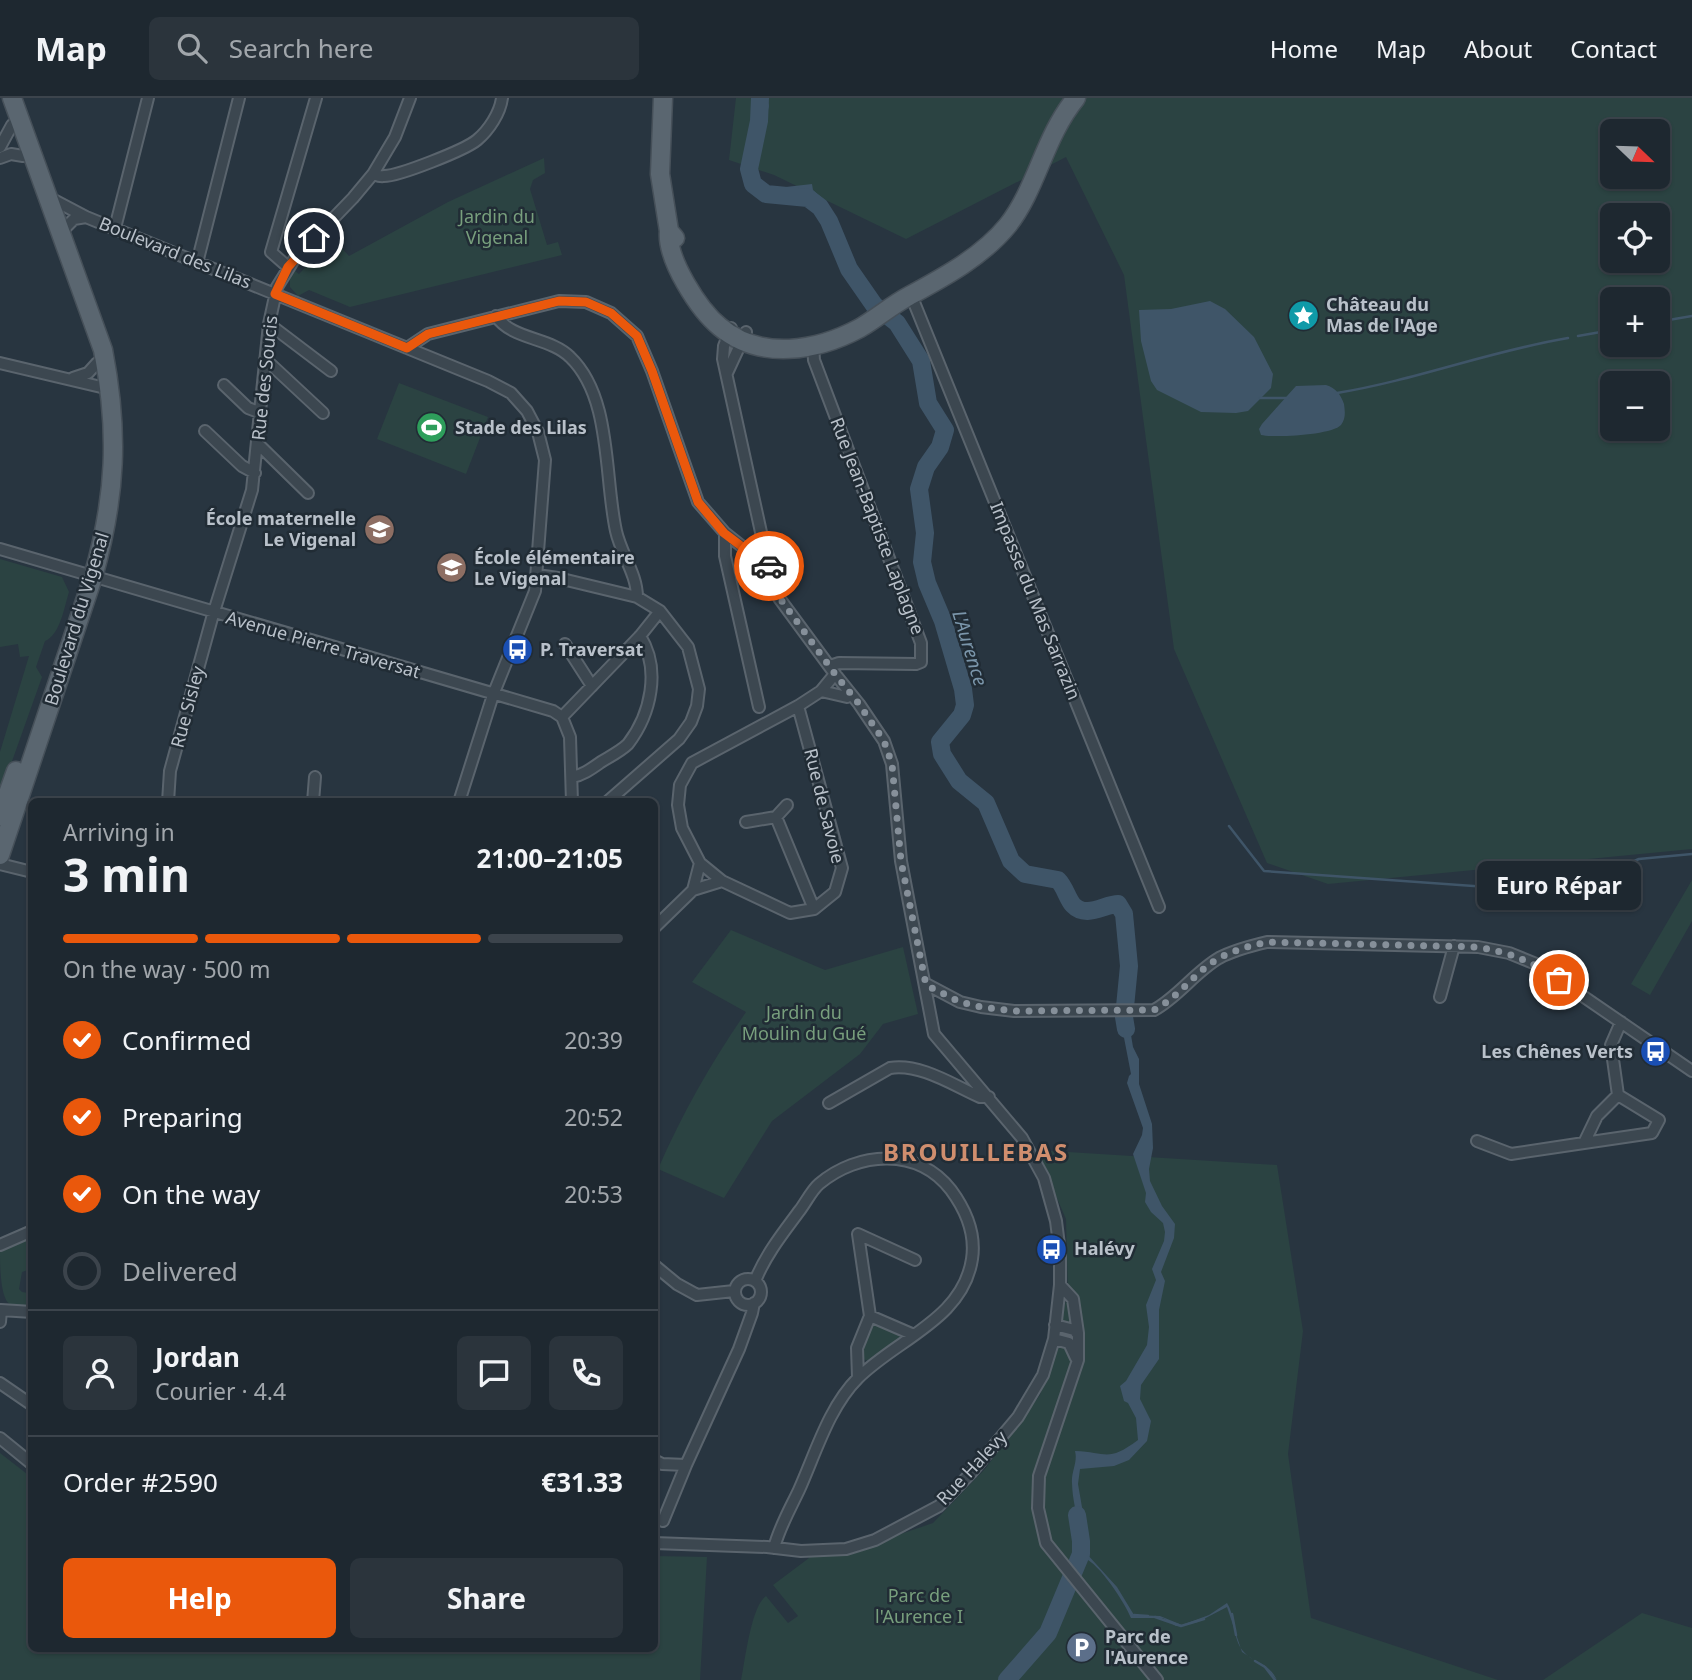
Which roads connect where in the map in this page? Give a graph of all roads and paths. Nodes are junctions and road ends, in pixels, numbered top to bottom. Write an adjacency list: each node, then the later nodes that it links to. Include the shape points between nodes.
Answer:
1 (148, 98): 17 (street)
2 (239, 98): 19 (street)
3 (316, 98): 20 (street, via 271,252)
4 (410, 98): 14 (street, Rue des Soucis)
5 (502, 98): 14 (street, via 495,119 470,145 396,174)
6 (663, 98): 25 (main road, via 660,174 668,243 704,312)
7 (1061, 98): 22 (main road, via 1006,210 978,241)
8 (1076, 98): 22 (main road, via 1059,120 1009,223 973,257)
9 (12, 100): 10 (main road, Boulevard du Vigenal); 15 (main road, Boulevard du Vigenal)
10 (12, 125): 11 (street); 12 (main road, Boulevard du Vigenal)
11 (0, 147)
12 (23, 156): 13 (street); 30 (main road, Boulevard du Vigenal)
13 (0, 158)
14 (373, 174): 20 (street, Rue des Soucis)
15 (48, 197): 16 (street, Boulevard des Lilas); 18 (main road, Boulevard du Vigenal)
16 (86, 217): 17 (street, Boulevard des Lilas); 18 (street, Boulevard des Lilas, via 74,219)
17 (115, 228): 19 (street, Boulevard des Lilas)
18 (61, 232): 44 (main road, Boulevard du Vigenal, via 103,350 114,430 104,537)
19 (197, 263): 21 (street, Boulevard des Lilas)
20 (288, 267): 21 (street, Rue des Soucis)
21 (275, 294): 24 (street, Rue des Soucis); 27 (street, Boulevard des Lilas)
22 (911, 295): 26 (main road, via 863,326); 76 (street, Impasse du Mas Sarrazin)
23 (496, 316): 27 (street, via 428,334); 41 (street, via 559,301 586,302 611,313 637,336 698,502); 46 (street, via 508,327 569,355 588,378 597,399 616,532 637,584)
24 (268, 324): 28 (street, Rue des Soucis); 31 (street)
25 (737, 333): 26 (main road); 43 (street, Rue Halevy, via 724,346 723,359)
26 (813, 345): 51 (street, Rue Jean-Baptiste Laplagne, via 814,360 920,643 921,662 916,664 839,663)
27 (407, 348): 45 (street, Boulevard des Lilas, via 511,393 527,411 545,460)
28 (265, 359): 35 (street); 36 (street, Rue des Soucis)
29 (0, 363): 32 (street)
30 (97, 363): 32 (street, via 88,373); 34 (main road, Boulevard du Vigenal)
31 (331, 372)
32 (70, 378): 34 (street)
33 (224, 385): 36 (street, via 248,408)
34 (102, 387): 44 (main road, Boulevard du Vigenal, via 103,485)
35 (323, 412)
36 (261, 413): 38 (street, Rue des Soucis)
37 (205, 431): 39 (street, via 242,466)
38 (258, 444): 39 (street, Rue des Soucis); 40 (street)
39 (255, 472): 48 (street, Rue des Soucis)
40 (308, 493)
41 (724, 533): 43 (street, via 749,552); 57 (street, via 725,556)
42 (0, 549): 44 (street, Avenue Pierre Traversat)
43 (766, 555): 51 (street, Rue Halevy, via 779,597)
44 (88, 575): 48 (street, Avenue Pierre Traversat); 67 (main road, Boulevard du Vigenal); 70 (main road, Boulevard du Vigenal)
45 (537, 575): 46 (street); 54 (street, Boulevard des Lilas, via 535,591)
46 (637, 597): 47 (street)
47 (660, 611): 49 (street); 65 (street, via 688,647 699,689 697,706 678,739)
48 (213, 613): 54 (street, Avenue Pierre Traversat); 61 (street, Rue Sisley, via 170,771)
49 (640, 636): 52 (street); 60 (street, via 646,646 652,691 643,718 626,746)
50 (565, 644): 52 (street)
51 (832, 670): 53 (street); 55 (street, Rue Halevy)
52 (592, 686): 58 (street)
53 (821, 691): 55 (street); 56 (street)
54 (493, 695): 58 (street, Avenue Pierre Traversat); 63 (street, Boulevard des Lilas)
55 (851, 695): 80 (street, Rue Halevy, via 884,741 892,764 901,861)
56 (798, 706): 71 (street, via 692,763 680,785 678,805 681,828); 77 (street, Rue de Savoie, via 842,868 835,892)
57 (760, 707)
58 (562, 717): 60 (street, via 570,737)
59 (315, 777): 62 (street)
60 (572, 777): 64 (street)
61 (168, 798)
62 (313, 798)
63 (460, 798)
64 (572, 798)
65 (612, 798)
66 (787, 805): 68 (street)
67 (2, 808)
68 (776, 817): 69 (street); 77 (street)
69 (746, 822)
70 (0, 855)
71 (700, 863): 74 (street); 75 (street)
72 (0, 864): 73 (street)
73 (28, 871)
74 (722, 881): 75 (street); 77 (street, via 790,913)
75 (693, 890): 78 (street)
76 (1159, 907)
77 (814, 909)
78 (658, 924)
79 (1454, 946): 80 (street, via 1267,942 1218,959 1154,1010 1014,1011 960,1002); 81 (street); 82 (street, via 1509,953 1536,964)
80 (926, 985): 85 (street, Rue Halevy, via 934,1034)
81 (1440, 997)
82 (1621, 1022): 83 (street); 84 (street, via 1611,1045)
83 (1692, 1071)
84 (1618, 1095): 88 (street, via 1597,1116); 88 (street, via 1659,1120 1653,1133)
85 (989, 1097): 86 (street, via 900,1066); 94 (street, Rue Halevy, via 1022,1138 1044,1178 1056,1222)
86 (828, 1103)
87 (1477, 1141): 88 (street, via 1511,1154)
88 (1584, 1143)
89 (28, 1233): 90 (street)
90 (0, 1245)
91 (915, 1260): 98 (street, via 858,1234)
92 (658, 1268): 95 (street, via 697,1295)
93 (755, 1281): 95 (street, via 738,1283); 96 (street, via 761,1295); 101 (street, via 766,1256 818,1184 858,1161 903,1160 929,1169 964,1208 973,1258 965,1284 951,1306)
94 (1060, 1285): 100 (street, Rue Halevy); 102 (street, via 1073,1298)
95 (734, 1291): 96 (street, via 741,1303)
96 (754, 1303): 111 (street, via 739,1349)
97 (28, 1312): 99 (street, via 1,1310)
98 (870, 1316): 101 (street); 105 (street, via 857,1348)
99 (0, 1322)
100 (1055, 1325): 102 (street); 103 (street, Rue Halevy)
101 (914, 1335): 105 (street)
102 (1078, 1335): 104 (street)
103 (1054, 1339): 104 (street, via 1069,1343); 114 (street, Rue Halevy, via 1043,1375 1018,1418 939,1506 876,1540 846,1549)
104 (1078, 1360): 115 (street, via 1040,1476 1038,1508 1046,1543)
105 (858, 1377): 114 (street, via 837,1404)
106 (0, 1382): 107 (street)
107 (28, 1402)
108 (0, 1438): 109 (street)
109 (28, 1461)
110 (658, 1462): 111 (street)
111 (686, 1465): 112 (street)
112 (663, 1521)
113 (658, 1543): 114 (street, Rue Halevy)
114 (774, 1548)
115 (1157, 1680)

